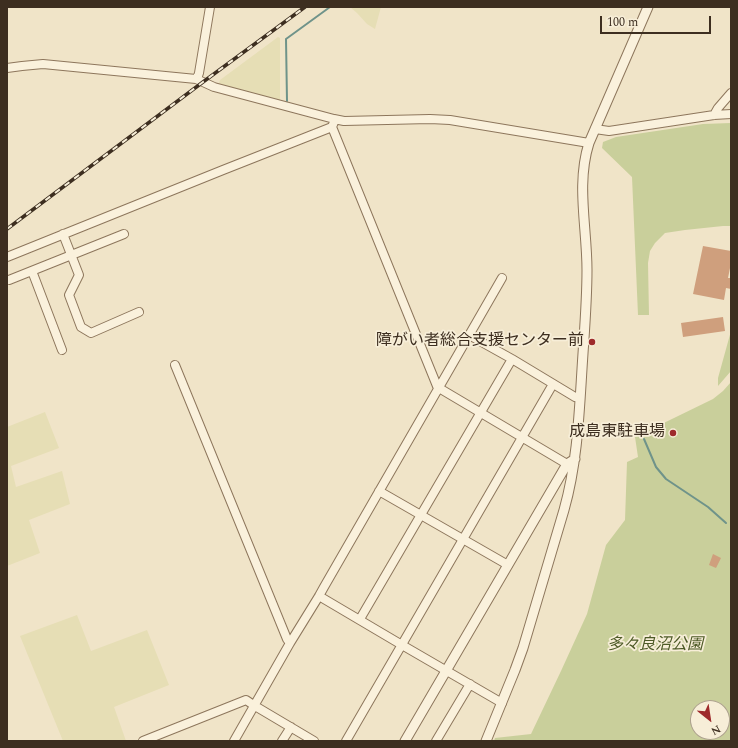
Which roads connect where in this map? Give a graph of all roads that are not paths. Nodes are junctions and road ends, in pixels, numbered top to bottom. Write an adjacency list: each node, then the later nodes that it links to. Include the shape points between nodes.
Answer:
1 (210, 7): 4 (street)
2 (648, 7): 9 (street)
3 (7, 68): 4 (street, via 43,64)
4 (196, 79): 8 (street, via 214,87)
5 (731, 93): 7 (street)
6 (731, 114): 7 (street)
7 (714, 115): 9 (street, via 609,131)
8 (333, 123): 10 (street, via 450,120); 11 (street); 24 (street)
9 (595, 129): 10 (street)
10 (589, 143): 25 (street, via 582,176 587,271)
11 (63, 234): 13 (street); 14 (street)
12 (124, 234): 13 (street)
13 (71, 255): 15 (street); 18 (street, via 79,275 69,296 81,327 91,333)
14 (7, 257)
15 (32, 271): 17 (street); 20 (street)
16 (502, 278): 19 (street)
17 (9, 280)
18 (139, 312)
19 (469, 335): 21 (street); 24 (street)
20 (62, 350)
21 (512, 359): 23 (street); 26 (street)
22 (176, 365): 36 (street)
23 (553, 384): 25 (street); 27 (street)
24 (439, 388): 26 (street); 30 (street)
25 (580, 398): 28 (street)
26 (480, 413): 27 (street); 31 (street)
27 (522, 438): 29 (street); 32 (street)
28 (575, 459): 29 (street); 40 (street, via 564,510 523,648)
29 (567, 464): 33 (street)
30 (379, 490): 31 (street); 34 (street)
31 (420, 514): 32 (street); 35 (street)
32 (463, 539): 33 (street); 37 (street)
33 (508, 565): 38 (street)
34 (319, 596): 35 (street); 36 (street)
35 (360, 619): 37 (street)
36 (290, 643): 41 (street)
37 (402, 645): 38 (street); 47 (street)
38 (447, 671): 39 (street); 48 (street)
39 (470, 684): 40 (street); 49 (street)
40 (502, 703): 50 (street)
41 (255, 706): 42 (street); 43 (street, via 246,700); 44 (street)
42 (291, 727): 45 (street); 46 (street)
43 (143, 741)
44 (234, 741)
45 (282, 741)
46 (314, 741)
47 (346, 741)
48 (406, 741)
49 (436, 741)
50 (486, 741)

